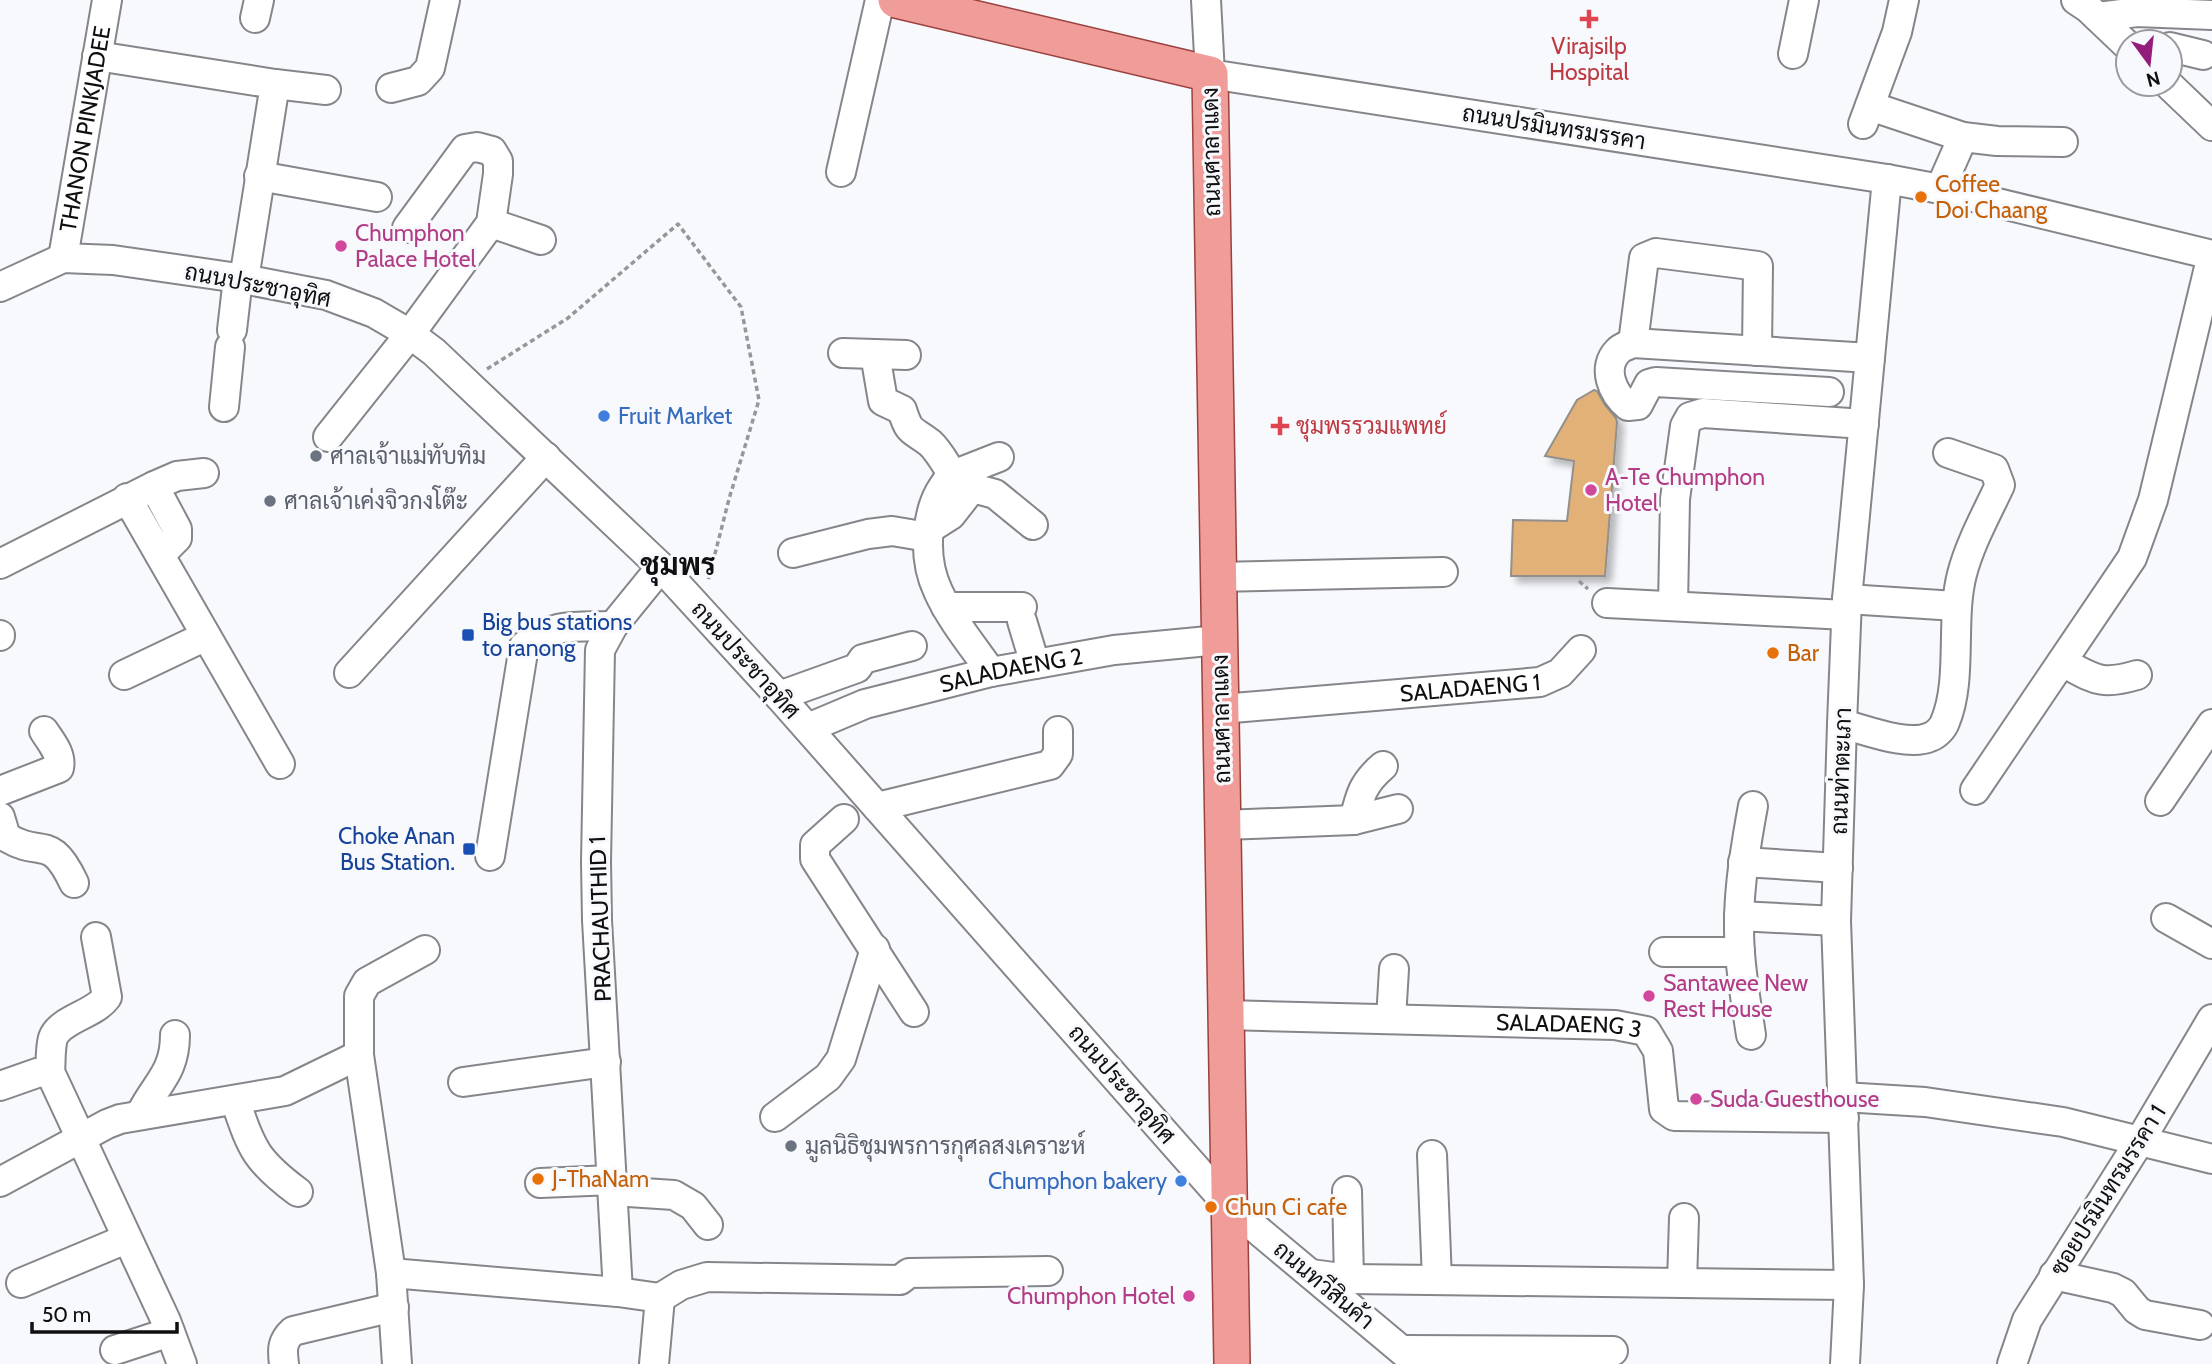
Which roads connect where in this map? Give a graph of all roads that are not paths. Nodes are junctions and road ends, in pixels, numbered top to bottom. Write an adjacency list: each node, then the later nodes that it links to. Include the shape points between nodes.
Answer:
1 (107, 0): 16 (street, THANON PINKJADEE)
2 (445, 0): 19 (street, via 430,68 418,81)
3 (880, 0): 25 (street)
4 (896, 0): 17 (main road, ถนนปรมินทรมรรคา)
5 (1206, 0): 17 (street)
6 (1804, 0): 14 (street)
7 (1904, 0): 23 (street, via 1866,115)
8 (2196, 0): 9 (street)
9 (2212, 1)
10 (2089, 6): 11 (street); 12 (street)
11 (2212, 15)
12 (2114, 29)
13 (2184, 50): 15 (street)
14 (1793, 54)
15 (2203, 55)
16 (97, 56): 18 (street); 34 (street, THANON PINKJADEE)
17 (1210, 74): 27 (street, ถนนปรมินทรมรรคา); 63 (main road, ถนนศาลาแดง)
18 (275, 84): 20 (street); 26 (street)
19 (391, 88)
20 (326, 90)
21 (2183, 98): 22 (street)
22 (2212, 126)
23 (1963, 137): 24 (street); 28 (street)
24 (2063, 142)
25 (841, 172)
26 (260, 176): 29 (street); 35 (street)
27 (1887, 179): 28 (street, ถนนปรมินทรมรรคา); 43 (street, ถนนท่าตะเภา)
28 (1940, 189): 33 (street, ถนนปรมินทรมรรคา)
29 (377, 197)
30 (491, 223): 31 (street, via 498,161 492,151 477,147 465,149); 32 (street); 37 (street)
31 (407, 228)
32 (541, 240)
33 (2212, 255): 74 (street, via 2149,512 2132,558)
34 (63, 258): 35 (street, ถนนประชาอุทิศ, via 113,260); 36 (street, ถนนประชาอุทิศ)
35 (241, 279): 37 (street, ถนนประชาอุทิศ, via 326,295 374,313); 46 (street)
36 (0, 287)
37 (411, 334): 48 (street); 50 (street, ถนนประชาอุทิศ)
38 (1633, 343): 39 (street); 39 (street, via 1644,258 1656,253 1758,266); 45 (street, via 1618,351 1611,365 1617,397 1628,406 1638,405 1648,384 1656,382)
39 (1762, 351): 43 (street); 45 (street)
40 (843, 353): 41 (street)
41 (875, 354): 42 (street); 53 (street, via 883,401 902,410 912,433 931,443)
42 (906, 355)
43 (1870, 358): 47 (street, ถนนท่าตะเภา)
44 (1829, 392): 45 (street)
45 (1764, 396)
46 (224, 407)
47 (1864, 424): 65 (street, via 1703,412 1690,417 1675,499); 68 (street, ถนนท่าตะเภา)
48 (327, 437)
49 (1948, 453): 66 (street, via 1994,469 2000,485 1966,559)
50 (546, 457): 61 (street, ถนนประชาอุทิศ); 77 (street)
51 (999, 457): 53 (street)
52 (204, 473): 54 (street, via 177,476)
53 (957, 481): 56 (street, via 995,494); 57 (street, via 934,500)
54 (154, 486): 55 (street); 59 (street, via 177,528 177,538)
55 (127, 498): 59 (street); 60 (street)
56 (1032, 525)
57 (928, 533): 58 (street, via 868,534); 67 (street, via 936,589)
58 (793, 553)
59 (160, 555): 70 (street)
60 (0, 564)
61 (661, 568): 69 (street, PRACHAUTHID 1); 80 (street, ถนนประชาอุทิศ)
62 (1443, 572): 63 (street)
63 (1218, 577): 71 (main road, ถนนศาลาแดง)
64 (1607, 603): 65 (street)
65 (1673, 606): 68 (street)
66 (1956, 606): 68 (street); 82 (street, via 1952,697 1945,725 1933,736 1913,741)
67 (946, 607): 75 (street, via 1022,614); 76 (street)
68 (1846, 607): 82 (street, ถนนท่าตะเภา)
69 (613, 626): 98 (street, via 557,628 538,634 524,646); 120 (street, PRACHAUTHID 1, via 600,650 596,862)
70 (206, 636): 79 (street); 87 (street)
71 (1219, 640): 75 (street, SALADAENG 2, via 1114,650); 81 (main road, ถนนศาลาแดง)
72 (912, 646): 80 (street, via 863,659 857,668)
73 (1581, 650): 81 (street, SALADAENG 1, via 1560,673 1540,682)
74 (2062, 662): 78 (street, via 2098,680 2115,682); 89 (street)
75 (1035, 664): 76 (street, SALADAENG 2)
76 (991, 672): 84 (street, SALADAENG 2, via 865,704)
77 (349, 673)
78 (2137, 675)
79 (124, 676)
80 (779, 696): 84 (street, ถนนประชาอุทิศ)
81 (1221, 709): 97 (main road, ถนนศาลาแดง)
82 (1842, 723): 100 (street, ถนนท่าตะเภา)
83 (2212, 724): 91 (street)
84 (808, 728): 93 (street, ถนนประชาอุทิศ)
85 (44, 731): 90 (street, via 58,753 59,768)
86 (1058, 732): 93 (street, via 1058,754 1050,765)
87 (280, 764)
88 (1383, 766): 96 (street, via 1368,778)
89 (1975, 790)
90 (0, 791)
91 (2160, 801)
92 (1753, 806): 99 (street)
93 (861, 809): 107 (street, via 815,845 815,859); 137 (street, ถนนประชาอุทิศ)
94 (1398, 809): 96 (street)
95 (0, 817): 101 (street, via 6,837 18,845 55,852)
96 (1354, 820): 97 (street)
97 (1223, 825): 113 (main road, ถนนศาลาแดง)
98 (490, 856)
99 (1743, 862): 100 (street); 102 (street)
100 (1838, 868): 104 (street, ถนนท่าตะเภา)
101 (74, 883)
102 (1739, 916): 104 (street); 110 (street)
103 (2166, 918): 106 (street)
104 (1836, 921): 125 (street, ถนนท่าตะเภา)
105 (96, 937): 121 (street, via 107,997 57,1029)
106 (2212, 944)
107 (875, 949): 112 (street); 127 (street, via 841,1059 828,1077)
108 (425, 950): 119 (street, via 367,982 359,996)
109 (1664, 952): 110 (street)
110 (1740, 952): 117 (street)
111 (1394, 969): 114 (street)
112 (914, 1012)
113 (1226, 1015): 114 (street, SALADAENG 3); 137 (main road, ถนนศาลาแดง)
114 (1391, 1019): 125 (street, SALADAENG 3, via 1615,1025 1646,1031 1658,1051 1664,1109 1674,1116)
115 (2212, 1020): 118 (street, ซอยปรมินทรมรรคา 1)
116 (175, 1034): 126 (street, via 175,1055 168,1072)
117 (1751, 1035)
118 (2204, 1047): 129 (street, ซอยปรมินทรมรรคา 1)
119 (359, 1055): 124 (street, via 285,1091); 142 (street)
120 (606, 1062): 122 (street); 134 (street, PRACHAUTHID 1)
121 (50, 1073): 123 (street); 128 (street)
122 (463, 1082)
123 (0, 1086)
124 (235, 1100): 126 (street); 136 (street, via 250,1145 276,1176)
125 (1844, 1107): 129 (street, via 1924,1102 2063,1122); 149 (street, ถนนท่าตะเภา)
126 (140, 1115): 128 (street, via 114,1121)
127 (775, 1117)
128 (79, 1139): 132 (street); 140 (street)
129 (2141, 1139): 131 (street); 144 (street, ซอยปรมินทรมรรคา 1)
130 (1432, 1155): 146 (street)
131 (2212, 1159)
132 (0, 1182)
133 (540, 1183): 134 (street)
134 (613, 1186): 139 (street, via 674,1195 693,1206); 150 (street, PRACHAUTHID 1)
135 (1347, 1191): 145 (street)
136 (298, 1192)
137 (1229, 1206): 143 (street, ถนนทวีสินค้า); 162 (main road, ถนนศาลาแดง)
138 (1684, 1218): 148 (street)
139 (708, 1225)
140 (126, 1239): 147 (street); 154 (street)
141 (1048, 1271): 151 (street, via 909,1273 900,1280 707,1278 681,1285)
142 (391, 1273): 150 (street); 152 (street)
143 (1311, 1274): 145 (street); 157 (street, ถนนทวีสินค้า)
144 (2054, 1275): 153 (street, via 2113,1288 2145,1315); 164 (street, ซอยปรมินทรมรรคา 1, via 2027,1320)
145 (1349, 1279): 146 (street)
146 (1437, 1280): 148 (street)
147 (22, 1283)
148 (1682, 1283): 149 (street)
149 (1849, 1285): 163 (street, ถนนท่าตะเภา)
150 (618, 1292): 151 (street)
151 (660, 1298): 161 (street)
152 (394, 1307): 159 (street, via 293,1331 282,1349); 160 (street)
153 (2200, 1325)
154 (170, 1332): 155 (street); 158 (street)
155 (116, 1350)
156 (1613, 1351): 157 (street)
157 (1410, 1357)
158 (182, 1364)
159 (284, 1364)
160 (397, 1364)
161 (654, 1364)
162 (1232, 1364)
163 (1845, 1364)
164 (2012, 1364)

